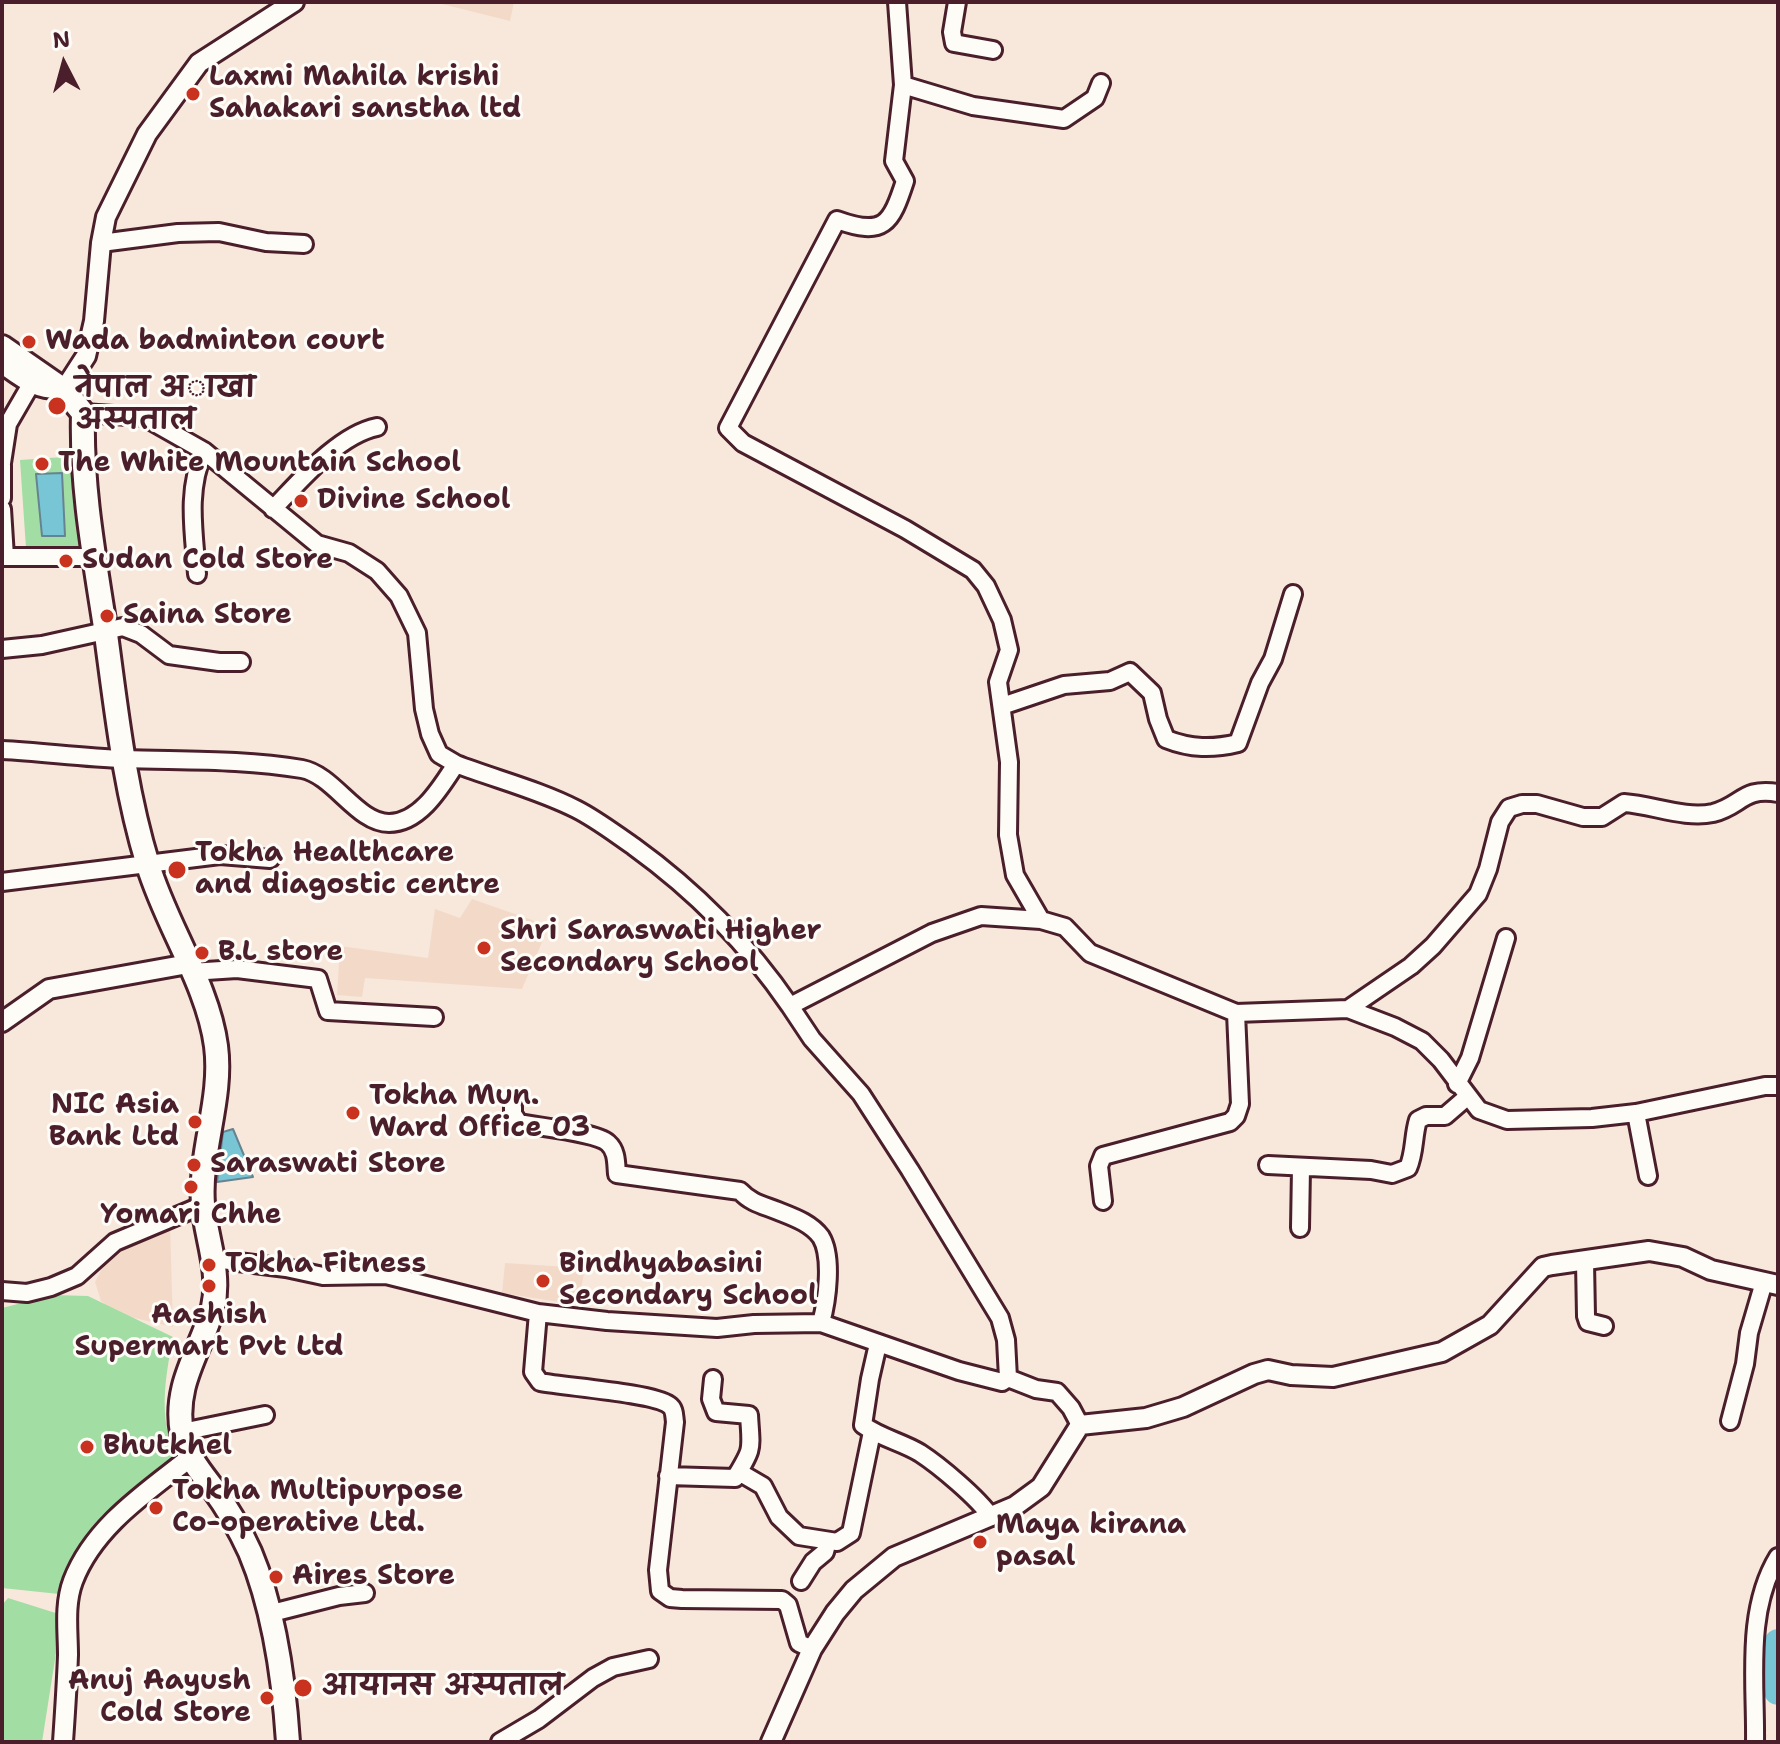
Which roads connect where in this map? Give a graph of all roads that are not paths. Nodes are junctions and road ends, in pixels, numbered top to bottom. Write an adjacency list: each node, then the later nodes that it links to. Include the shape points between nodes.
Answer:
1 (294, 2): 7 (street, via 199,63 147,134 106,217)
2 (897, 2): 6 (street)
3 (957, 2): 4 (street, via 954,43)
4 (993, 50)
5 (1101, 83): 6 (street, via 1095,98 1064,119 973,106)
6 (903, 85): 27 (street, via 894,161 905,181 896,209 876,229 837,220 728,428 743,443 973,570 1002,620 1009,650 998,682)
7 (101, 243): 8 (street, via 219,232); 12 (street, via 86,356)
8 (304, 244)
9 (2, 347): 12 (main road)
10 (2, 365): 11 (street)
11 (30, 386): 12 (street); 16 (street, via 8,424)
12 (64, 390): 13 (main road)
13 (83, 413): 15 (street, via 144,417); 21 (main road)
14 (377, 427): 19 (street, via 362,430 314,467)
15 (204, 451): 19 (street); 22 (street, via 192,493)
16 (2, 464): 17 (street)
17 (2, 498)
18 (2, 509): 20 (street)
19 (273, 509): 30 (street, via 317,544 349,553 377,571 399,596 417,633 430,734 439,754)
20 (3, 557): 21 (street)
21 (94, 557): 24 (main road)
22 (197, 574)
23 (1293, 594): 27 (street, via 1238,743 1186,747 1166,739 1152,693 1130,672 1110,681 1064,685)
24 (105, 629): 25 (street); 26 (street, via 123,627 141,634 169,655); 29 (main road)
25 (2, 649)
26 (241, 662)
27 (1002, 706): 35 (street, via 1015,875)
28 (2, 750): 29 (street)
29 (122, 759): 30 (street, via 307,770 386,823 413,816); 33 (main road)
30 (456, 764): 38 (street, via 575,808 604,825 710,908)
31 (1778, 793): 39 (street, via 1750,792 1713,813 1624,803 1602,817 1537,804 1509,808 1478,894 1411,966)
32 (270, 859): 33 (street, via 220,855)
33 (148, 865): 34 (street); 37 (main road)
34 (2, 882)
35 (1041, 920): 38 (street, via 981,916 932,933); 40 (street, via 1065,927 1090,953)
36 (1506, 938): 44 (street)
37 (190, 968): 41 (street, via 318,979 328,1011); 42 (street, via 49,989); 51 (main road, via 209,1009 217,1049)
38 (790, 1006): 61 (street, via 861,1094 1000,1318)
39 (1348, 1009): 40 (street); 44 (street, via 1422,1041)
40 (1236, 1013): 50 (street, via 1236,1116 1230,1122 1103,1156)
41 (434, 1017)
42 (2, 1022)
43 (1778, 1086): 46 (street)
44 (1462, 1091): 46 (street, via 1479,1110 1507,1120); 48 (street, via 1445,1116 1418,1120 1408,1168 1392,1174)
45 (513, 1107): 58 (street, via 519,1123 608,1143 617,1174 740,1191 749,1201 804,1222 821,1237 827,1262)
46 (1636, 1113): 49 (street)
47 (1268, 1165): 48 (street)
48 (1301, 1168): 52 (street)
49 (1648, 1176)
50 (1103, 1201)
51 (203, 1205): 53 (main road); 56 (street, via 115,1242 64,1282 27,1293)
52 (1300, 1228)
53 (214, 1259): 57 (street, via 323,1276 386,1275); 66 (main road, via 213,1305 183,1381)
54 (1585, 1262): 55 (street, via 1649,1251); 59 (street, via 1586,1316 1588,1322); 65 (street, via 1543,1267 1490,1325 1442,1352 1321,1378 1268,1370 1146,1418)
55 (1771, 1284): 64 (street, via 1749,1333)
56 (2, 1291)
57 (538, 1313): 58 (street, via 717,1328); 70 (street, via 533,1372 540,1382 650,1397 673,1410)
58 (821, 1323): 60 (street)
59 (1604, 1326)
60 (878, 1344): 61 (street, via 986,1379); 67 (street, via 863,1425)
61 (1008, 1378): 65 (street, via 1057,1392)
62 (713, 1379): 69 (street, via 716,1412 749,1415 752,1441 747,1464)
63 (265, 1415): 66 (street)
64 (1730, 1421)
65 (1080, 1425): 71 (street, via 1041,1487)
66 (182, 1432): 68 (main road)
67 (872, 1432): 71 (street, via 921,1454); 72 (street, via 851,1533)
68 (191, 1457): 76 (main road, via 250,1552); 79 (street, via 119,1515 82,1561 67,1611)
69 (739, 1472): 70 (street, via 735,1478); 72 (street, via 763,1486 779,1517 799,1536)
70 (668, 1476): 77 (street, via 660,1591 682,1599 782,1600 799,1643)
71 (991, 1517): 77 (street, via 883,1565 854,1590)
72 (828, 1541): 74 (street)
73 (1778, 1557): 83 (street, via 1767,1576 1753,1651)
74 (801, 1581)
75 (365, 1593): 76 (street)
76 (268, 1614): 80 (main road)
77 (812, 1649): 82 (street)
78 (649, 1659): 81 (street, via 593,1678)
79 (63, 1742)
80 (288, 1742)
81 (500, 1742)
82 (771, 1742)
83 (1755, 1742)

